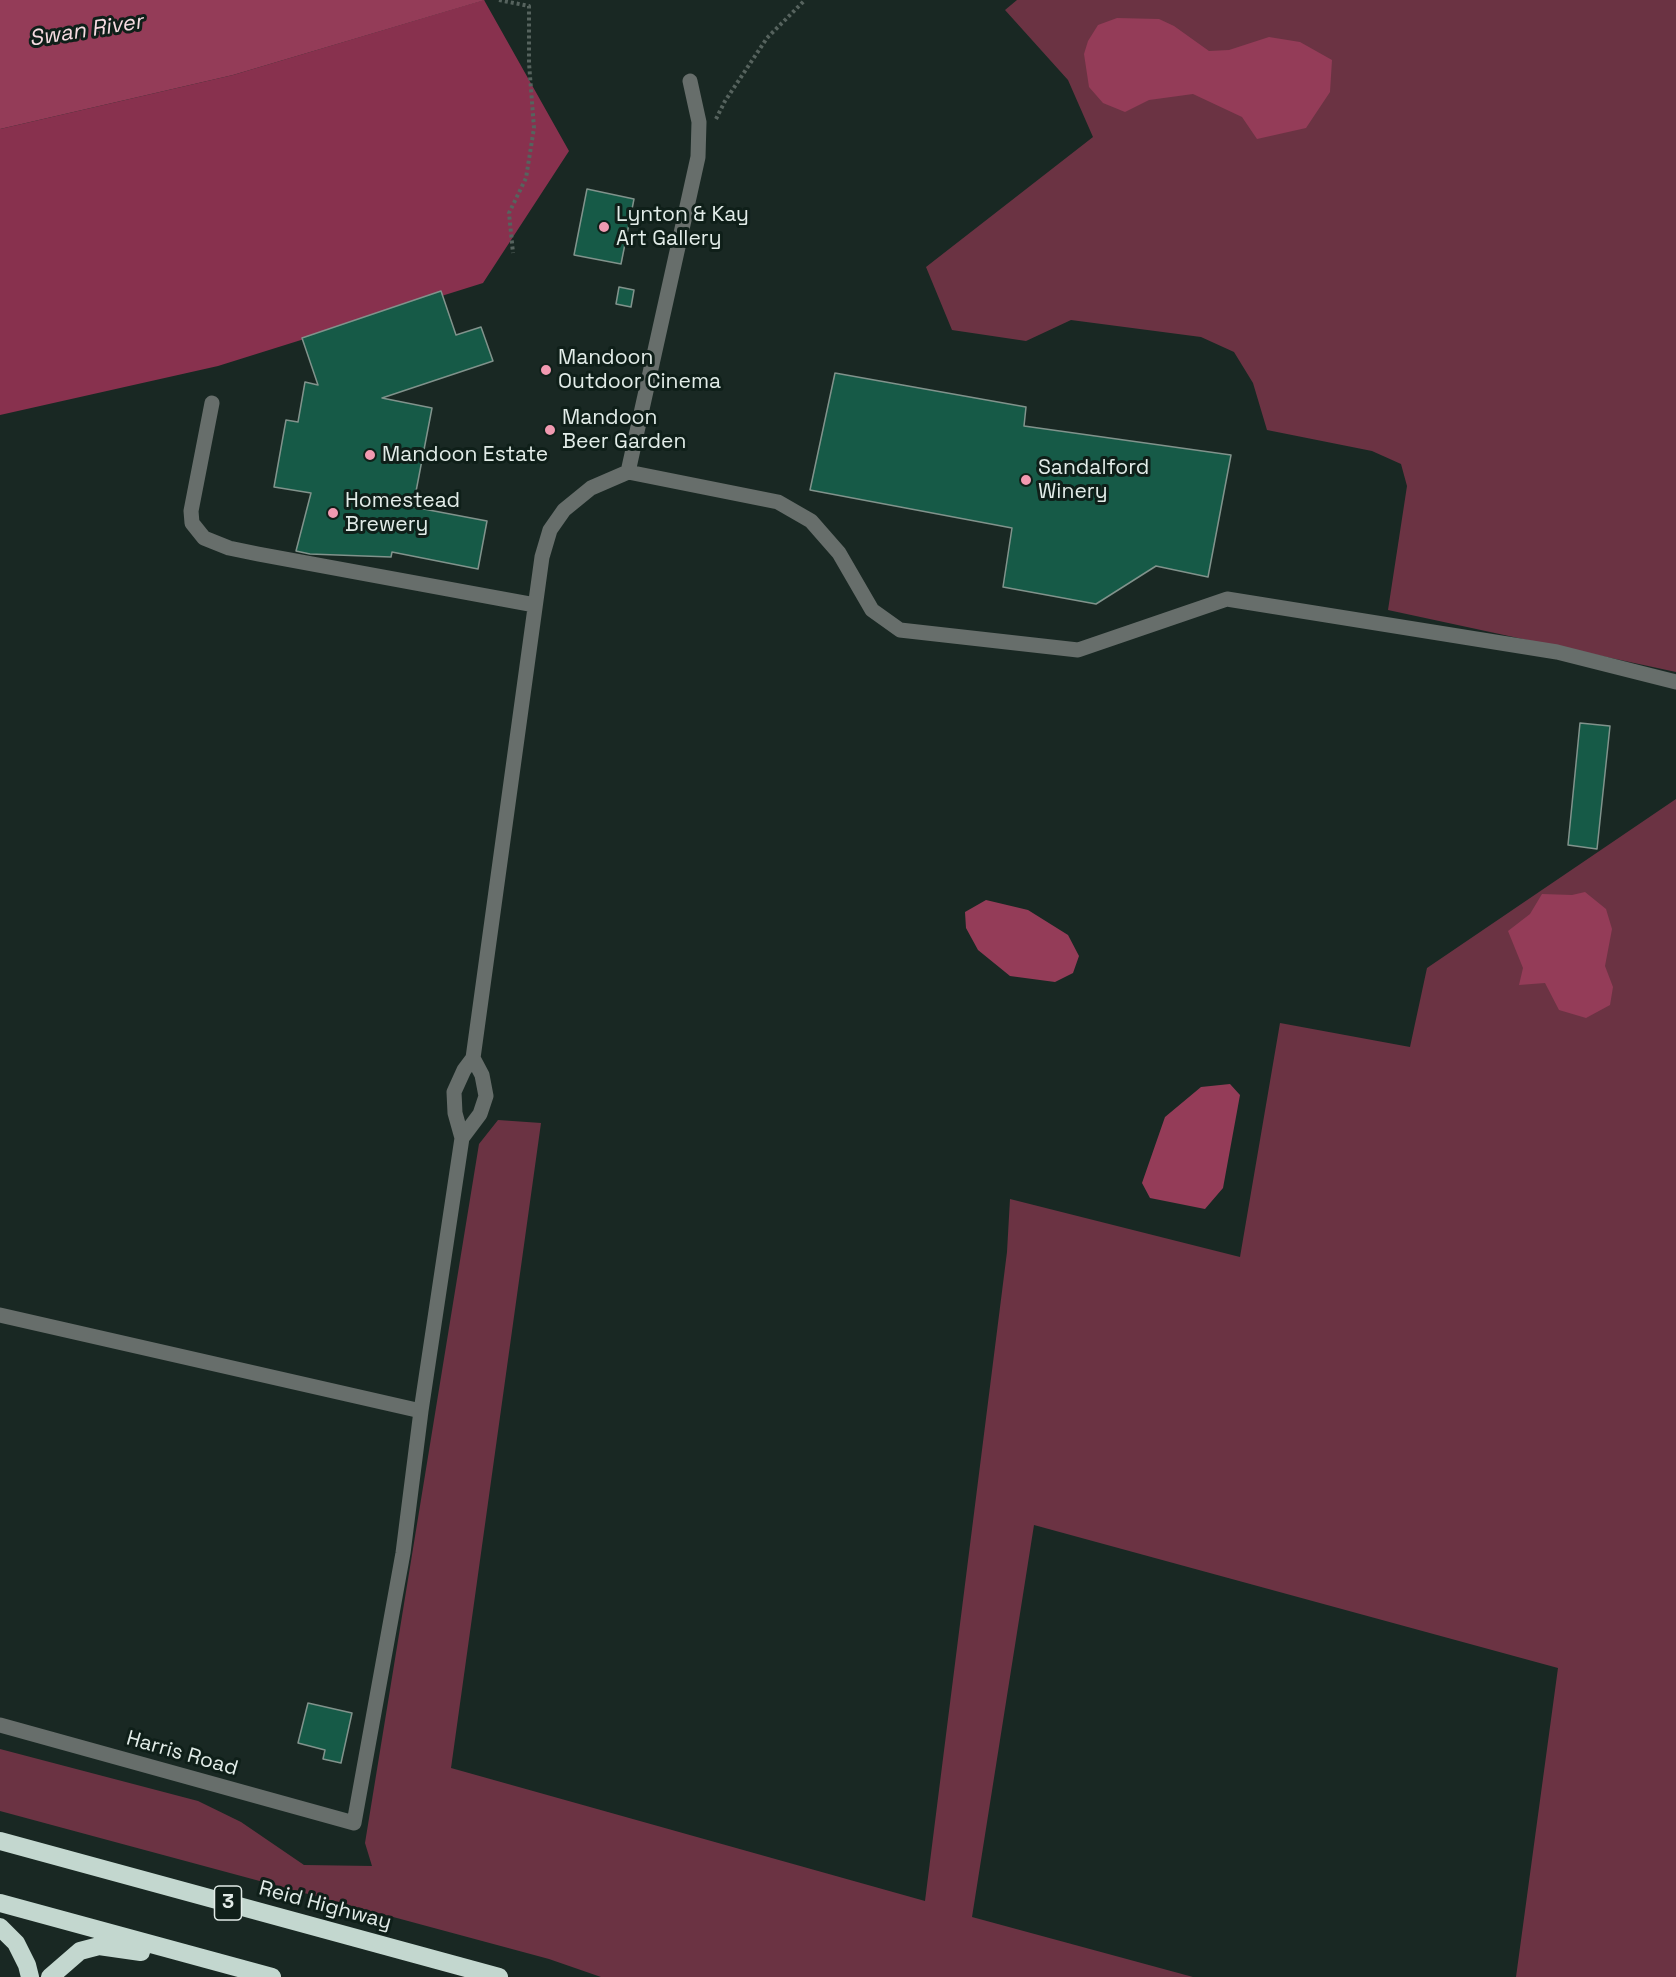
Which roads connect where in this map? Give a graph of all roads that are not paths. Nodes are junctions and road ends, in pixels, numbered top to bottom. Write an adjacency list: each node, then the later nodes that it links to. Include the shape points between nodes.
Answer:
1 (690, 81): 3 (street, via 699,122 698,158)
2 (212, 403): 4 (street, via 191,511 192,523 204,538 258,554)
3 (628, 472): 4 (street, via 591,488 564,510 550,530); 5 (street, via 778,502 811,521 839,554 872,610 900,630 1078,650 1227,599 1557,652)
4 (535, 605): 6 (street)
5 (1676, 682)
6 (473, 1059): 7 (street, via 453,1092); 7 (street, via 482,1074 486,1096 480,1114)
7 (462, 1138): 9 (street)
8 (0, 1315): 9 (street)
9 (421, 1412): 10 (street, Harris Road, via 403,1553 354,1824)
10 (0, 1725)
11 (0, 1841): 18 (highway, Reid Highway / 3)
12 (0, 1903): 14 (highway)
13 (0, 1927): 15 (highway, via 16,1943)
14 (247, 1970): 16 (highway, via 99,1946 80,1951); 17 (highway)
15 (30, 1977)
16 (50, 1977)
17 (272, 1977)
18 (499, 1977)

